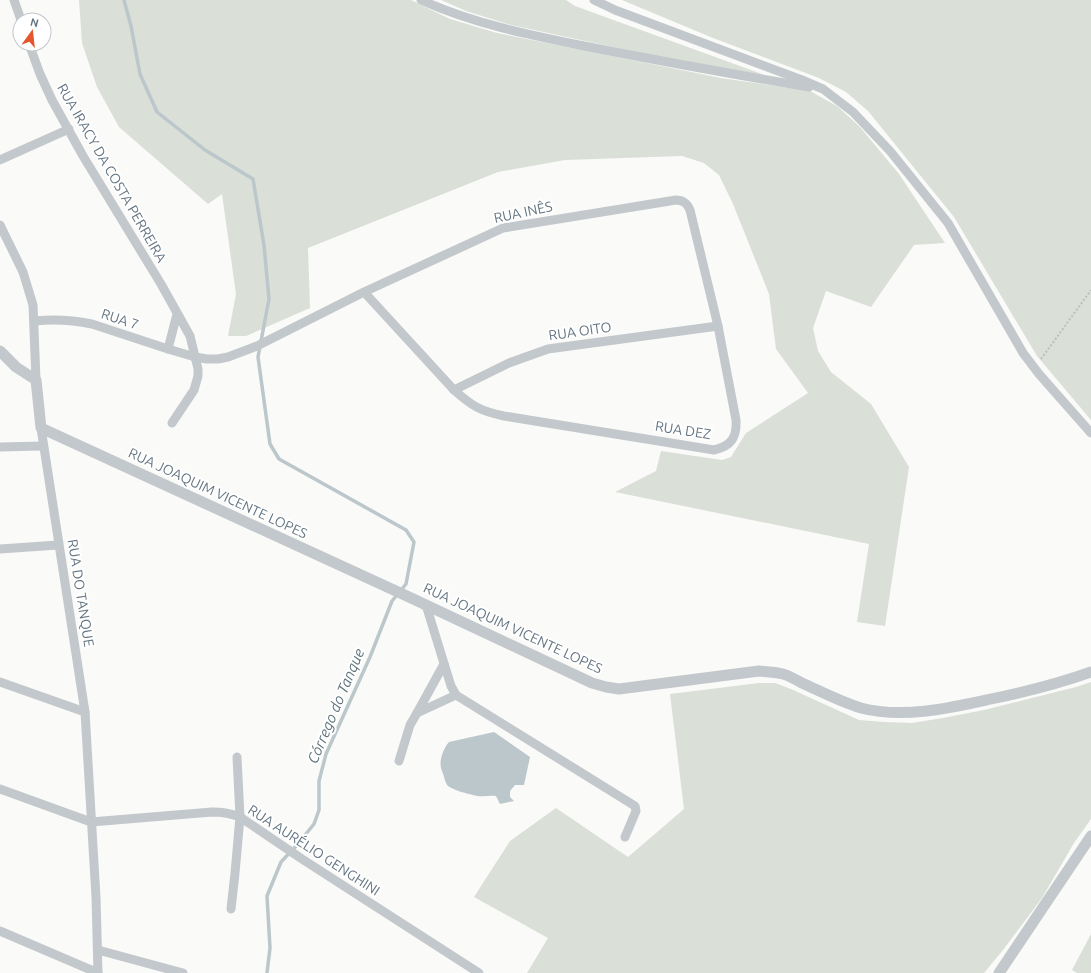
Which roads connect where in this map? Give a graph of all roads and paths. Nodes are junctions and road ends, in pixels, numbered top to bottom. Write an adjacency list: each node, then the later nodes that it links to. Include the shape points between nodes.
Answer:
1 (14, 0): 4 (street)
2 (422, 0): 6 (street, via 446,11 528,35)
3 (594, 0): 6 (street)
4 (18, 12)
5 (32, 52): 7 (street, RUA IRACY DA COSTA PERREIRA, via 40,74)
6 (823, 89): 19 (street, via 853,112 890,151 948,223)
7 (69, 129): 8 (street); 13 (street, RUA IRACY DA COSTA PERREIRA)
8 (0, 160)
9 (676, 200): 12 (street, RUA INÊS, via 503,228); 15 (street, RUA DEZ, via 685,202 690,210)
10 (0, 225): 14 (street, RUA DO TANQUE, via 23,272 33,306)
11 (1091, 290): 19 (path)
12 (364, 292): 18 (street, RUA INÊS, via 242,352 218,359); 21 (street)
13 (178, 314): 16 (street); 18 (street, RUA IRACY DA COSTA PERREIRA, via 188,331)
14 (34, 322): 16 (street, RUA 7, via 50,320 92,324); 20 (street, RUA DO TANQUE)
15 (718, 326): 21 (street, RUA OITO, via 548,349 510,363); 21 (street, RUA DEZ, via 737,428 730,443 723,448 714,450 490,413 470,404)
16 (168, 349): 18 (street, RUA 7)
17 (0, 351): 20 (street, via 16,367)
18 (195, 357): 22 (street, RUA IRACY DA COSTA PERREIRA, via 198,369 197,383)
19 (1034, 368): 24 (street)
20 (36, 380): 23 (street, RUA DO TANQUE)
21 (454, 390)
22 (172, 423)
23 (41, 428): 25 (street, RUA DO TANQUE); 29 (street, RUA JOAQUIM VICENTE LOPES)
24 (1091, 433)
25 (43, 446): 26 (street); 27 (street, RUA DO TANQUE)
26 (0, 447)
27 (58, 545): 28 (street); 34 (street, RUA DO TANQUE)
28 (0, 549)
29 (426, 605): 30 (street); 31 (street, RUA JOAQUIM VICENTE LOPES, via 592,683 619,689 759,671 784,675 861,708 909,712 964,705 1028,691)
30 (444, 664): 33 (street); 35 (street)
31 (1091, 672)
32 (0, 682): 34 (street)
33 (456, 695): 35 (street); 42 (street, via 635,806 636,811)
34 (85, 712): 40 (street, RUA DO TANQUE)
35 (417, 713): 37 (street, via 410,725)
36 (237, 757): 39 (street)
37 (399, 761)
38 (0, 789): 40 (street)
39 (240, 817): 40 (street, RUA AURÉLIO GENGHINI, via 212,812); 43 (street); 48 (street, RUA AURÉLIO GENGHINI)
40 (91, 822): 45 (street, RUA DO TANQUE)
41 (1091, 836): 49 (street)
42 (625, 837)
43 (231, 909)
44 (0, 931): 46 (street)
45 (98, 950): 46 (street, RUA DO TANQUE); 47 (street)
46 (98, 973)
47 (183, 973)
48 (479, 973)
49 (998, 973)

